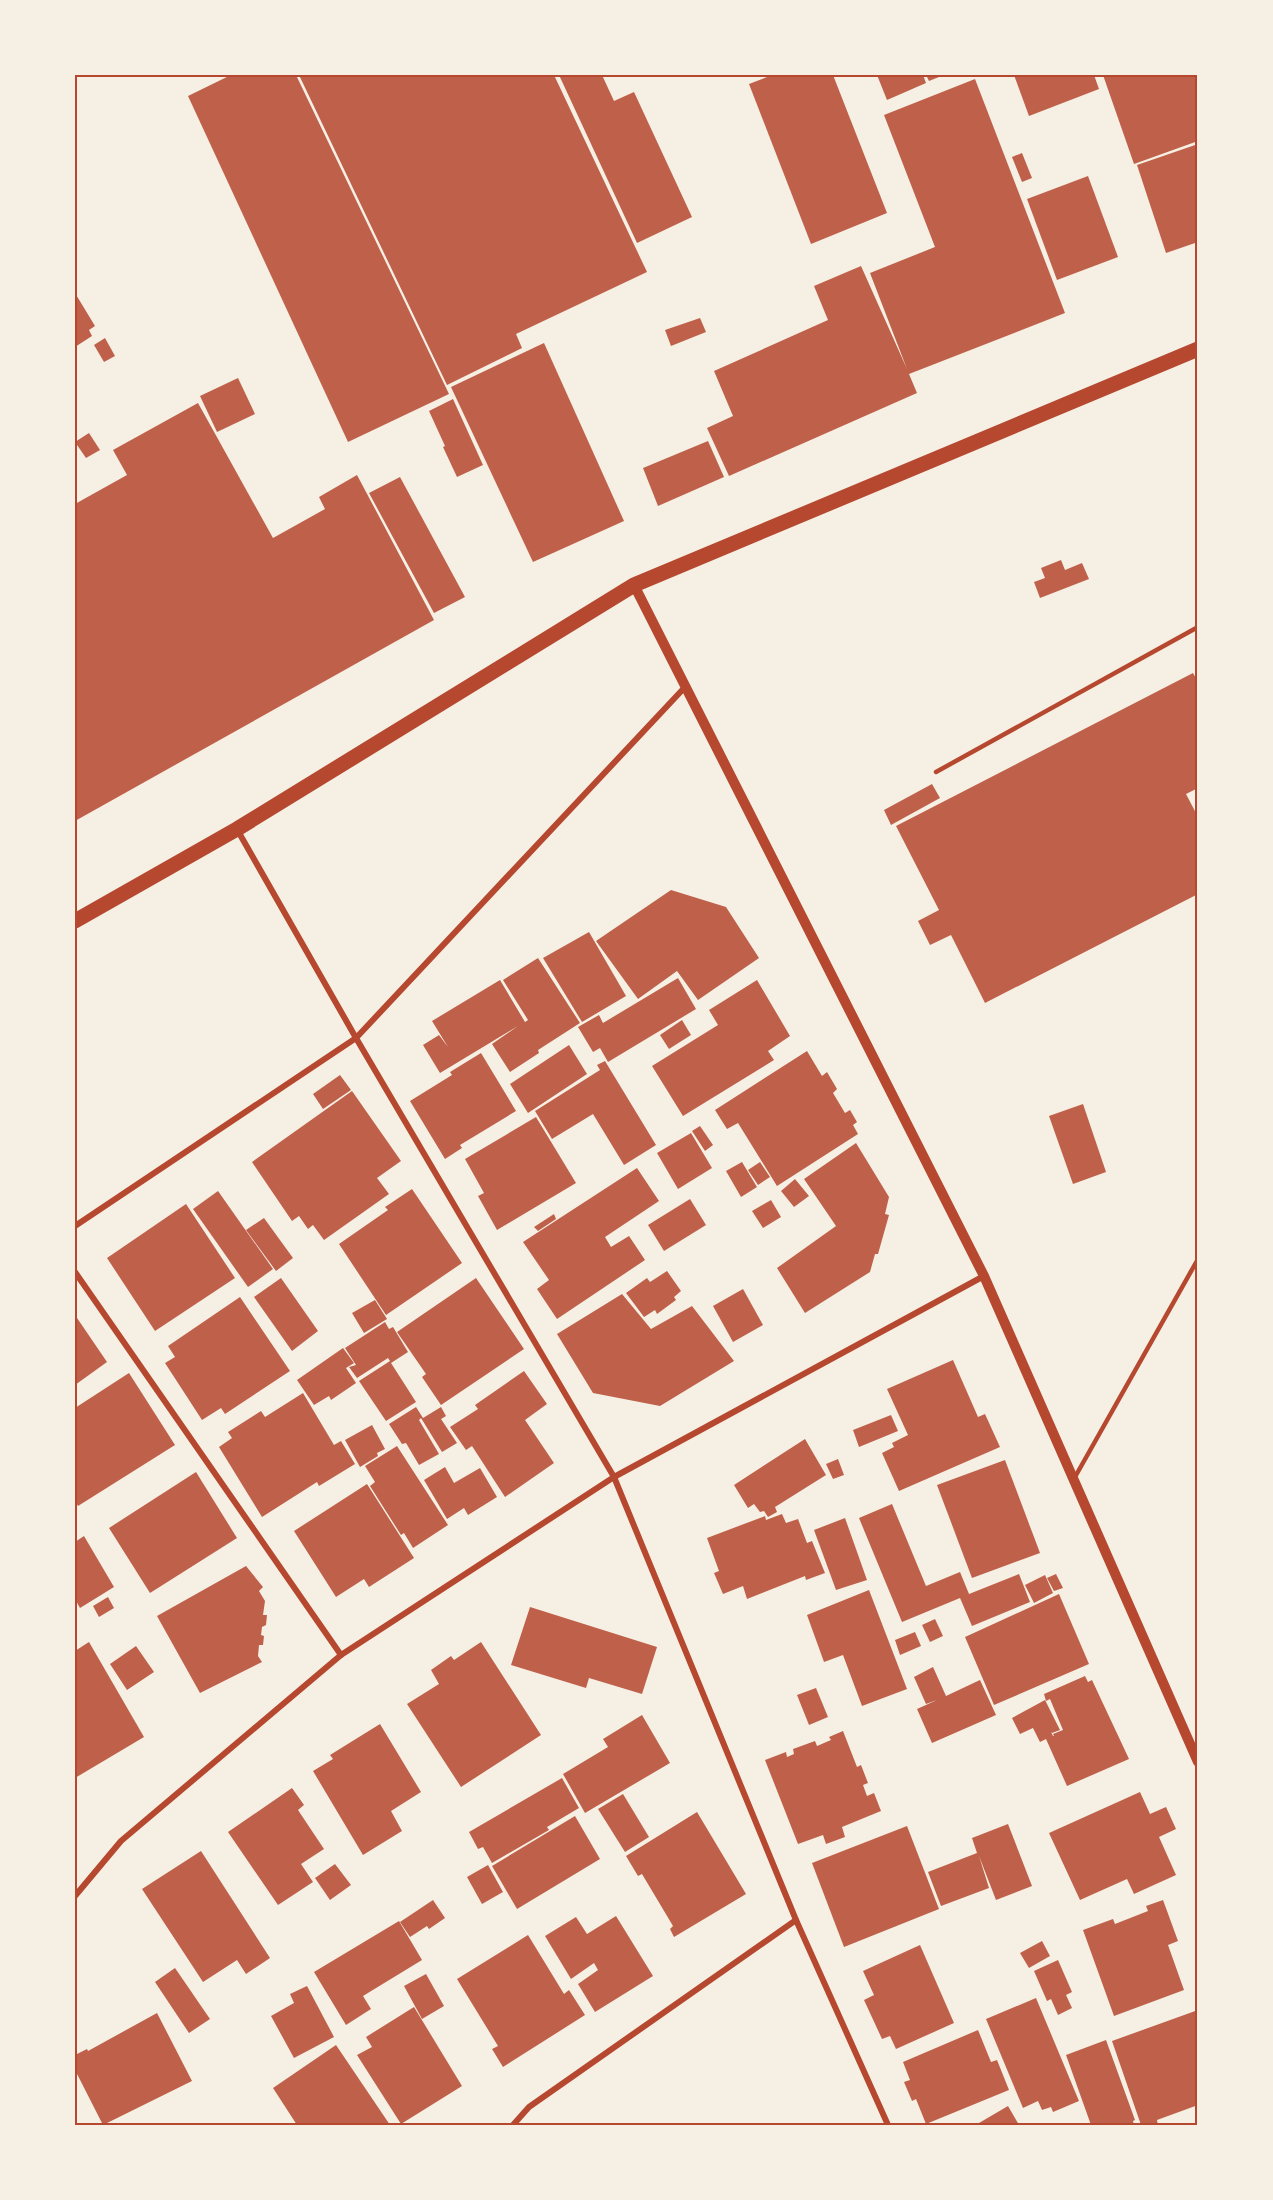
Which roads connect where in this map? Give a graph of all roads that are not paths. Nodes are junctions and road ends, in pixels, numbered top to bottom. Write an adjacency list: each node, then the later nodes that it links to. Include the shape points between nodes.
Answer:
1 (1198, 349): 2 (main road)
2 (634, 585): 4 (street); 6 (main road)
3 (1198, 627): 5 (lane)
4 (686, 686): 8 (street); 12 (street)
5 (936, 772)
6 (237, 829): 7 (main road); 8 (street)
7 (75, 921)
8 (356, 1038): 9 (street); 13 (street)
9 (75, 1226)
10 (1198, 1259): 14 (lane)
11 (75, 1272): 15 (street)
12 (984, 1276): 13 (street); 14 (street)
13 (614, 1477): 15 (street); 18 (street)
14 (1074, 1480): 16 (street)
15 (341, 1655): 17 (street, via 121,1841)
16 (1198, 1762)
17 (75, 1896)
18 (796, 1920): 19 (street, via 529,2107); 20 (street)
19 (513, 2125)
20 (888, 2125)

